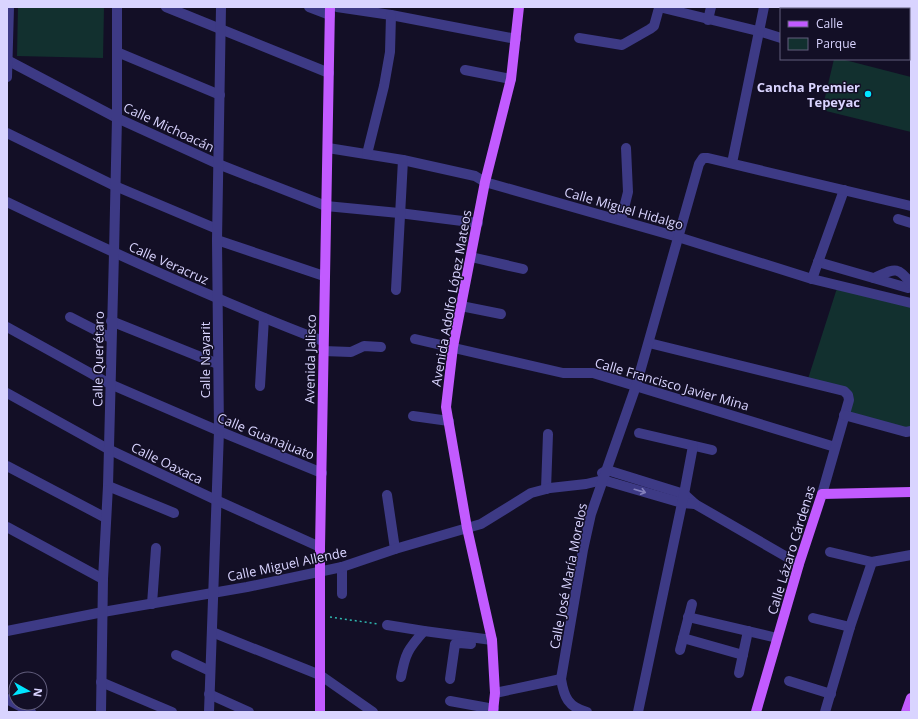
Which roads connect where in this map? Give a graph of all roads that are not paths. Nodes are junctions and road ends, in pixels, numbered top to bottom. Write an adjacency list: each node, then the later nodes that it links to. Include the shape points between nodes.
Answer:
1 (9, 7): 20 (street)
2 (117, 7): 19 (street, Calle Querétaro)
3 (166, 7): 14 (street)
4 (221, 7): 14 (street, Calle Nayarit)
5 (309, 7): 11 (street)
6 (337, 7): 12 (street)
7 (519, 7): 18 (main road, Avenida Adolfo López Mateos)
8 (711, 7): 13 (street)
9 (764, 7): 15 (street)
10 (659, 8): 13 (street); 16 (street, via 654,26 622,45)
11 (330, 11): 22 (main road, Avenida Jalisco)
12 (392, 14): 18 (street); 30 (street, via 390,52 384,86)
13 (708, 20): 15 (street)
14 (220, 30): 22 (street); 25 (street, Calle Nayarit)
15 (759, 31): 17 (street); 32 (street)
16 (579, 38)
17 (780, 38)
18 (516, 39): 24 (main road, Avenida Adolfo López Mateos)
19 (117, 52): 25 (street); 26 (street, Calle Querétaro)
20 (7, 60): 23 (street); 26 (street, Calle Michoacán)
21 (465, 70): 24 (street)
22 (329, 73): 28 (main road, Avenida Jalisco)
23 (7, 77)
24 (511, 79): 34 (main road, Avenida Adolfo López Mateos)
25 (220, 95): 33 (street, Calle Nayarit)
26 (117, 118): 33 (street, Calle Michoacán); 35 (street, Calle Querétaro)
27 (7, 133): 35 (street)
28 (328, 148): 30 (street, Calle Miguel Hidalgo); 38 (main road, Avenida Jalisco)
29 (626, 148): 41 (street, via 629,188)
30 (367, 154): 31 (street, Calle Miguel Hidalgo)
31 (403, 160): 34 (street, Calle Miguel Hidalgo, via 475,176); 40 (street)
32 (732, 163): 36 (street); 46 (street, Calle José María Morelos, via 702,158)
33 (218, 164): 38 (street, Calle Michoacán); 45 (street, Calle Nayarit)
34 (485, 182): 41 (street, Calle Miguel Hidalgo); 44 (main road, Avenida Adolfo López Mateos)
35 (115, 186): 45 (street); 47 (street, Calle Querétaro)
36 (844, 190): 39 (street); 49 (street)
37 (7, 202): 47 (street, Calle Veracruz)
38 (326, 206): 40 (street, Calle Michoacán); 51 (main road, Avenida Jalisco)
39 (911, 206)
40 (399, 213): 44 (street, Calle Michoacán); 55 (street)
41 (621, 220): 46 (street, Calle Miguel Hidalgo)
42 (898, 220): 43 (street)
43 (911, 222)
44 (478, 223): 48 (main road, Avenida Adolfo López Mateos)
45 (217, 234): 51 (street); 56 (street, Calle Nayarit)
46 (678, 237): 53 (street, Calle Miguel Hidalgo); 66 (street, Calle José María Morelos)
47 (114, 253): 56 (street, Calle Veracruz); 62 (street, Calle Querétaro)
48 (471, 257): 50 (street); 58 (main road, Avenida Adolfo López Mateos)
49 (818, 262): 52 (street); 53 (street)
50 (523, 269)
51 (324, 276): 67 (main road, Avenida Jalisco)
52 (874, 278): 54 (street, via 908,288); 54 (street, via 897,270)
53 (812, 279): 57 (street, Calle Miguel Hidalgo)
54 (911, 286)
55 (396, 290)
56 (218, 299): 61 (street, Calle Veracruz); 70 (street, Calle Nayarit)
57 (911, 303)
58 (462, 306): 59 (street); 68 (main road, Avenida Adolfo López Mateos)
59 (501, 314)
60 (70, 317): 64 (street)
61 (264, 318): 67 (street, Calle Veracruz); 72 (street)
62 (111, 321): 64 (street, Calle Querétaro); 70 (street)
63 (7, 327): 71 (street, Calle Guanajuato)
64 (111, 338): 71 (street, Calle Querétaro)
65 (416, 339): 68 (street, Calle Francisco Javier Mina)
66 (649, 343): 73 (street, Calle José María Morelos); 75 (street, Calle Lázaro Cárdenas, via 844,391 849,400)
67 (323, 346): 69 (street, Calle Veracruz, via 351,352 364,346); 88 (main road, Avenida Jalisco)
68 (453, 347): 73 (street, Calle Francisco Javier Mina, via 563,373 592,373); 77 (main road, Avenida Adolfo López Mateos, via 446,407)
69 (382, 348)
70 (218, 364): 78 (street, Calle Nayarit)
71 (110, 384): 78 (street, Calle Guanajuato); 84 (street, Calle Querétaro)
72 (260, 386)
73 (636, 386): 83 (street, Calle Francisco Javier Mina); 87 (street, Calle José María Morelos)
74 (7, 393): 84 (street, Calle Oaxaca)
75 (844, 415): 79 (street, via 906,432); 83 (street, Calle Lázaro Cárdenas)
76 (413, 416): 77 (street)
77 (449, 421): 101 (main road, Avenida Adolfo López Mateos)
78 (218, 431): 88 (street, Calle Guanajuato); 97 (street, Calle Nayarit)
79 (911, 431)
80 (548, 434): 92 (street)
81 (639, 434): 82 (street)
82 (692, 446): 85 (street); 96 (street)
83 (835, 447): 94 (street, Calle Lázaro Cárdenas)
84 (108, 449): 91 (street, Calle Querétaro); 97 (street, Calle Oaxaca)
85 (712, 450)
86 (7, 466): 99 (street)
87 (607, 470): 89 (street, Calle José María Morelos); 90 (street, Calle Miguel Allende); 96 (street)
88 (322, 473): 102 (main road, Avenida Jalisco)
89 (602, 480): 90 (street, Calle Miguel Allende); 96 (street, one-way to 96); 136 (street, Calle José María Morelos, via 583,550)
90 (586, 484): 92 (street, Calle Miguel Allende)
91 (108, 486): 98 (street); 99 (street, Calle Querétaro)
92 (546, 489): 101 (street, Calle Miguel Allende, via 531,493 481,524)
93 (911, 492): 94 (main road)
94 (822, 494): 108 (main road, Calle Lázaro Cárdenas)
95 (387, 495): 104 (street)
96 (683, 499): 108 (street); 154 (street)
97 (216, 500): 102 (street, Calle Oaxaca); 112 (street, Calle Nayarit)
98 (174, 513)
99 (106, 518): 111 (street, Calle Querétaro)
100 (7, 527): 111 (street)
101 (467, 528): 104 (street, Calle Miguel Allende); 127 (main road, Avenida Adolfo López Mateos)
102 (320, 547): 110 (main road, Avenida Jalisco)
103 (156, 548): 114 (street)
104 (395, 549): 109 (street, Calle Miguel Allende)
105 (830, 552): 107 (street)
106 (911, 556): 107 (street)
107 (872, 562): 120 (street)
108 (800, 564): 126 (main road, Calle Lázaro Cárdenas)
109 (342, 567): 110 (street, Calle Miguel Allende); 113 (street)
110 (320, 573): 112 (street, Calle Miguel Allende); 133 (main road, Avenida Jalisco)
111 (103, 579): 116 (street, Calle Querétaro)
112 (212, 593): 114 (street, Calle Miguel Allende); 124 (street, Calle Nayarit)
113 (342, 594)
114 (152, 604): 116 (street, Calle Miguel Allende)
115 (692, 604): 117 (street)
116 (102, 612): 121 (street, Calle Miguel Allende); 138 (street, Calle Querétaro)
117 (688, 617): 123 (street); 125 (street)
118 (813, 618): 120 (street)
119 (387, 625): 122 (street)
120 (850, 627): 141 (street)
121 (7, 631)
122 (424, 631): 127 (street); 134 (street, via 407,652)
123 (748, 631): 126 (street); 130 (street)
124 (212, 632): 131 (street, Calle Nayarit); 133 (street)
125 (683, 638): 128 (street); 130 (street)
126 (778, 638): 155 (main road, Calle Lázaro Cárdenas)
127 (492, 644): 135 (street, via 455,644); 139 (main road, Avenida Adolfo López Mateos)
128 (680, 650)
129 (176, 655): 131 (street)
130 (743, 655): 132 (street)
131 (210, 671): 140 (street, Calle Nayarit)
132 (739, 673)
133 (320, 675): 151 (main road, Avenida Jalisco); 152 (street)
134 (401, 677)
135 (450, 679)
136 (562, 679): 139 (street); 153 (street, Calle José María Morelos, via 567,700 579,710)
137 (789, 681): 141 (street)
138 (101, 682): 147 (street, Calle Querétaro); 148 (street)
139 (495, 693): 145 (main road, Avenida Adolfo López Mateos)
140 (210, 694): 149 (street, Calle Nayarit); 150 (street)
141 (831, 694): 156 (street)
142 (911, 698): 157 (main road)
143 (7, 699): 146 (street)
144 (450, 701): 145 (street)
145 (493, 710)
146 (31, 712)
147 (101, 712)
148 (172, 712)
149 (209, 712)
150 (249, 712)
151 (320, 712)
152 (373, 712)
153 (587, 712)
154 (638, 712)
155 (756, 712)
156 (825, 712)
157 (906, 712)

